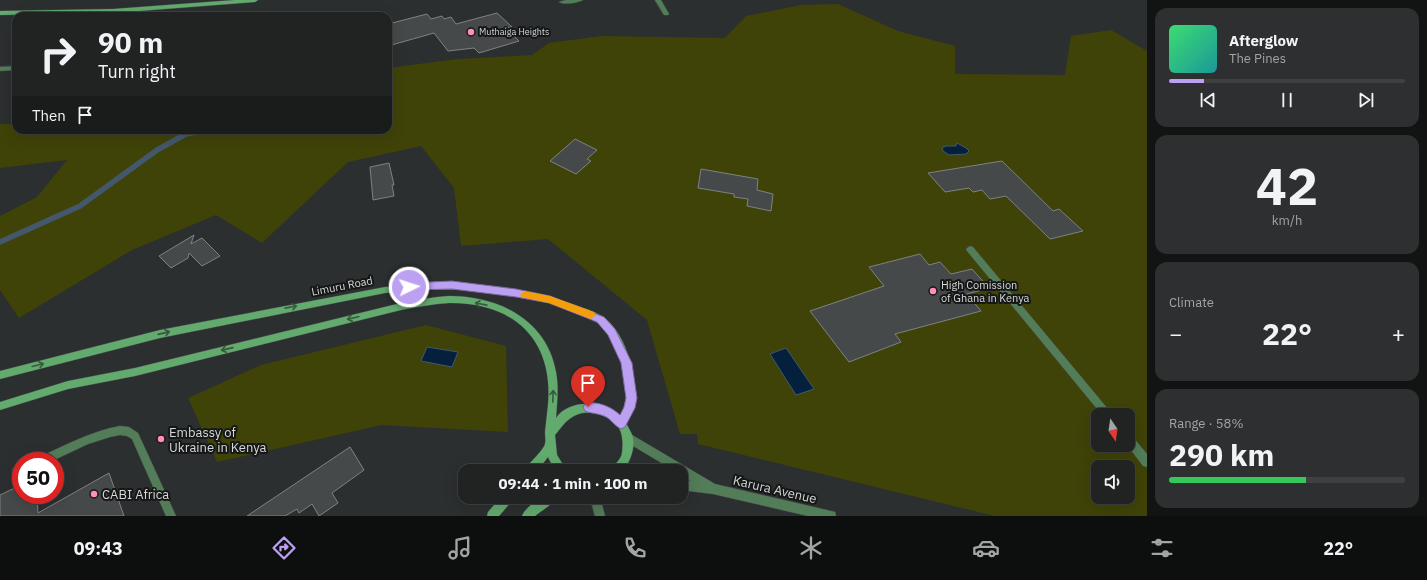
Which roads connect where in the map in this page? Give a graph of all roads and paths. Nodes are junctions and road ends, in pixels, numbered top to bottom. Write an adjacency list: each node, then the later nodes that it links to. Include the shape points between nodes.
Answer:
1 (255, 0): 5 (main road, via 113,11)
2 (580, 0): 4 (street)
3 (658, 0): 8 (street)
4 (562, 2)
5 (56, 12)
6 (0, 13): 7 (main road)
7 (12, 13)
8 (666, 14)
9 (12, 68): 10 (street)
10 (0, 69)
11 (970, 249): 14 (street)
12 (0, 375): 15 (main road, Limuru Road, one-way to 15, via 160,334 385,290 421,285 473,286 550,300 600,319 612,332 626,363 632,398 630,408)
13 (0, 406): 16 (main road, one-way to 13, via 552,372 548,354 536,332 512,313 460,300 374,313 135,372 68,385)
14 (1102, 408)
15 (621, 424): 16 (main road, via 601,409 588,407 576,409 565,415 556,424); 17 (main road)
16 (551, 435): 18 (main road)
17 (627, 437): 24 (main road, via 628,448); 26 (street, Karura Avenue)
18 (550, 447): 22 (main road); 23 (main road)
19 (1135, 447): 21 (street)
20 (62, 452): 30 (street, via 98,436 119,430 128,431 135,436)
21 (1147, 462)
22 (536, 464)
23 (557, 464)
24 (621, 464)
25 (688, 486): 26 (street, Karura Avenue)
26 (713, 489): 34 (street, Karura Avenue)
27 (502, 504): 31 (main road)
28 (541, 504): 32 (main road)
29 (597, 504): 33 (street)
30 (171, 516)
31 (492, 516)
32 (527, 516)
33 (600, 516)
34 (831, 516)

